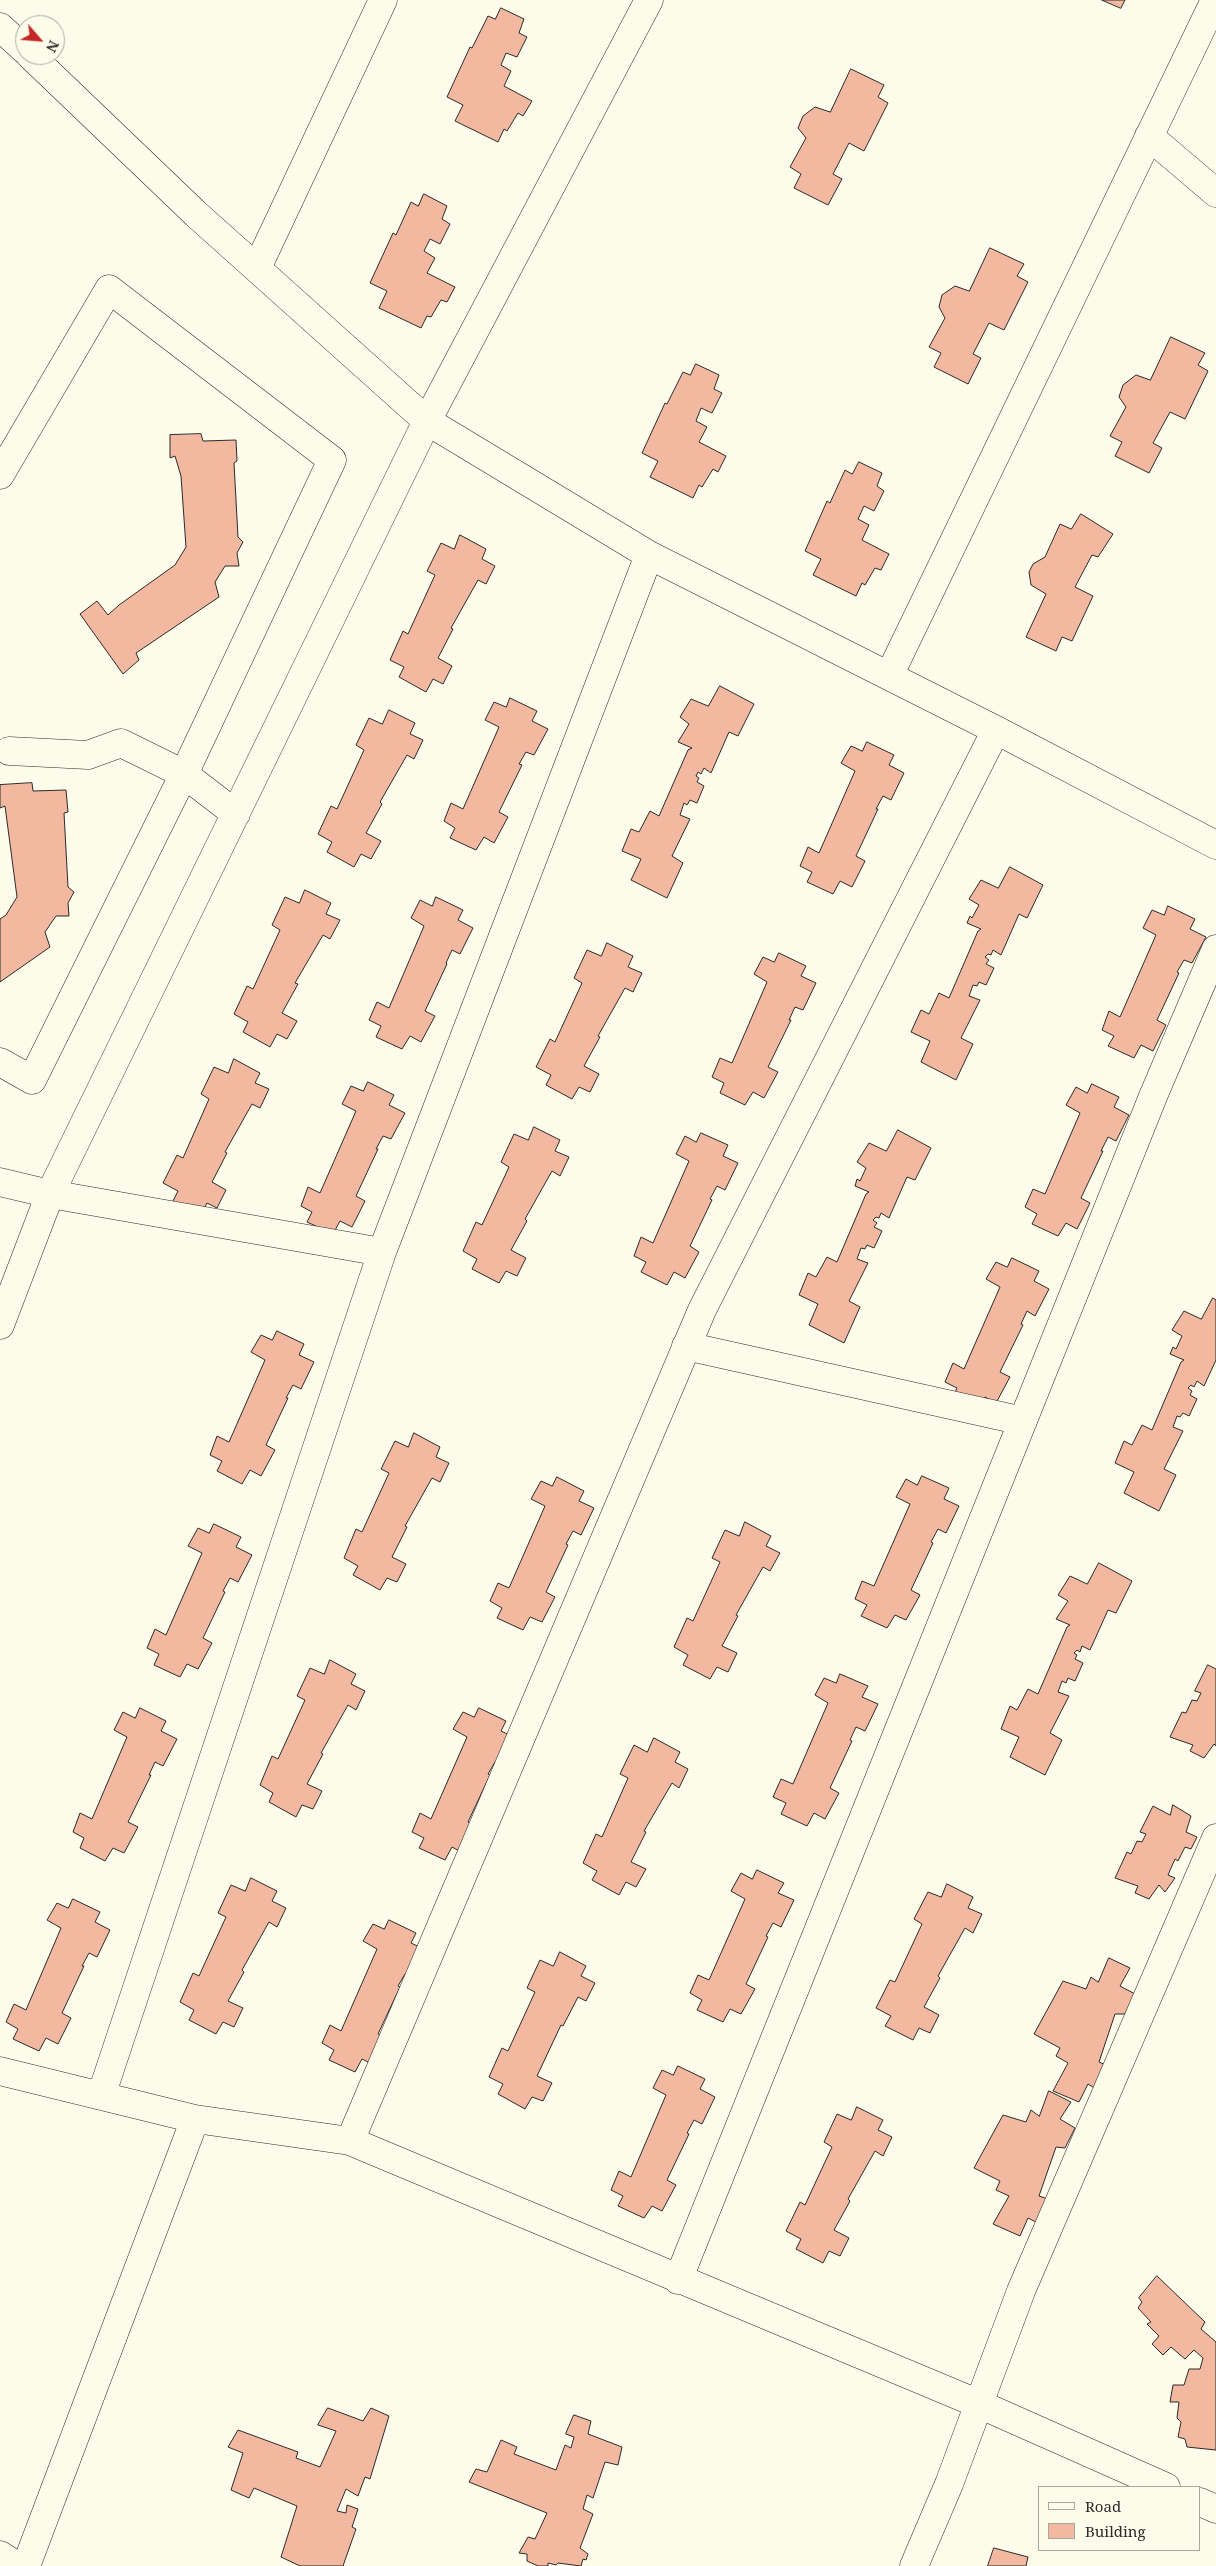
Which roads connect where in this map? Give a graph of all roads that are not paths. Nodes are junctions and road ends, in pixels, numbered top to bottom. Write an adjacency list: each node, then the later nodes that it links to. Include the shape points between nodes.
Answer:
1 (383, 0): 9 (street)
2 (650, 0): 10 (street)
3 (1215, 0): 7 (street)
4 (0, 27): 5 (street)
5 (15, 41)
6 (40, 65): 9 (street)
7 (1149, 136): 8 (street); 13 (street)
8 (1216, 193)
9 (257, 268): 10 (street)
10 (427, 421): 12 (street); 17 (street)
11 (0, 476): 16 (street, via 109,289 332,460)
12 (649, 555): 13 (street); 23 (street)
13 (889, 676): 14 (street)
14 (996, 730): 18 (street); 25 (street)
15 (9, 751): 16 (street, via 88,755 121,743)
16 (184, 774): 17 (street); 20 (street, via 32,1080)
17 (236, 814): 22 (street)
18 (1216, 845)
19 (1216, 949): 26 (street, via 1154,1094)
20 (0, 1062)
21 (0, 1182): 22 (street)
22 (50, 1194): 23 (street); 24 (street)
23 (382, 1252): 29 (street)
24 (0, 1325)
25 (686, 1346): 26 (street); 31 (street)
26 (1023, 1421): 32 (street)
27 (1216, 1838): 33 (street, via 1021,2291)
28 (0, 2071): 29 (street)
29 (101, 2096): 30 (street)
30 (195, 2119): 31 (street); 39 (street)
31 (350, 2142): 32 (street)
32 (678, 2280): 33 (street)
33 (979, 2404): 34 (street); 40 (street)
34 (1164, 2486)
35 (1201, 2502): 36 (street)
36 (1216, 2509)
37 (0, 2555): 38 (street)
38 (16, 2566)
39 (26, 2566)
40 (914, 2566)

